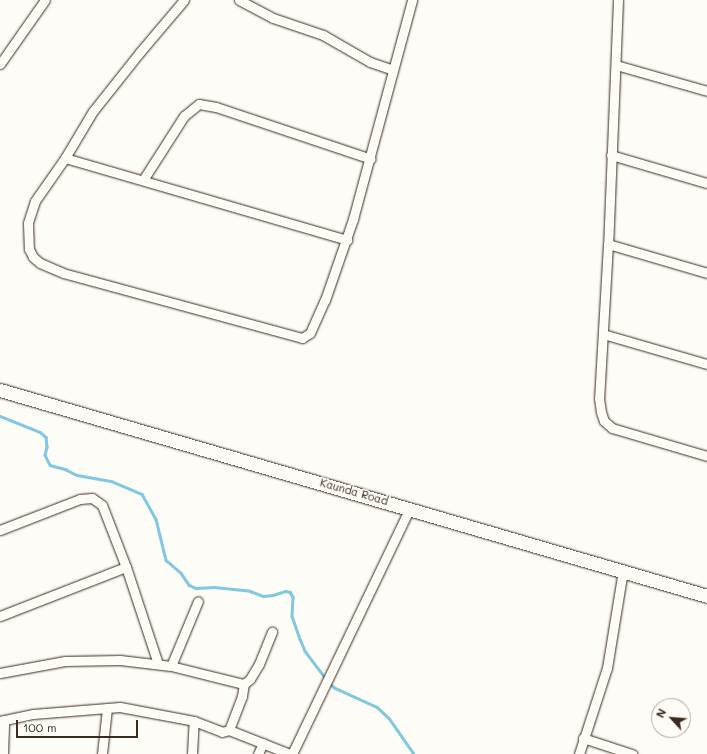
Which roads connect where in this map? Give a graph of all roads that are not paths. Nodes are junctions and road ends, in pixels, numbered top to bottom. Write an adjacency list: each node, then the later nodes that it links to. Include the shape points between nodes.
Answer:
1 (45, 0): 6 (street)
2 (184, 0): 11 (street, via 102,99 79,131)
3 (239, 0): 8 (street, via 273,18 323,35 370,62)
4 (412, 0): 8 (street)
5 (618, 0): 7 (street)
6 (0, 64)
7 (616, 65): 9 (street); 10 (street)
8 (393, 70): 12 (street)
9 (707, 90)
10 (611, 156): 14 (street); 16 (street)
11 (65, 158): 13 (street); 15 (street, via 35,201 27,233 29,249 33,256 40,263 62,273 302,338 310,333 325,300)
12 (371, 159): 13 (street, via 216,107 199,104 184,116); 15 (street)
13 (143, 180): 15 (street)
14 (707, 183)
15 (346, 240)
16 (608, 244): 17 (street); 18 (street)
17 (707, 273)
18 (603, 334): 19 (street); 21 (street, via 599,398 604,421 612,428)
19 (707, 364)
20 (0, 390): 22 (main road, Kaunda Road)
21 (707, 456)
22 (410, 508): 25 (main road, Kaunda Road); 44 (street)
23 (0, 530): 24 (street, via 80,499 92,498 102,505)
24 (126, 567): 28 (street); 30 (street)
25 (623, 570): 26 (main road, Kaunda Road); 38 (street, via 607,668)
26 (707, 596)
27 (198, 601): 31 (street)
28 (0, 616)
29 (272, 632): 33 (street, via 250,680)
30 (158, 664): 31 (street); 32 (street, via 120,660 65,661)
31 (172, 666): 33 (street)
32 (0, 673)
33 (244, 684): 37 (street)
34 (107, 708): 35 (street, via 33,714); 36 (street, via 120,707); 41 (street)
35 (2, 720): 40 (street)
36 (194, 721): 37 (street, via 222,732); 42 (street)
37 (229, 730): 39 (street)
38 (584, 738): 45 (street); 46 (street)
39 (263, 743): 43 (street); 44 (street)
40 (3, 754)
41 (102, 754)
42 (192, 754)
43 (258, 754)
44 (291, 754)
45 (579, 754)
46 (632, 754)

